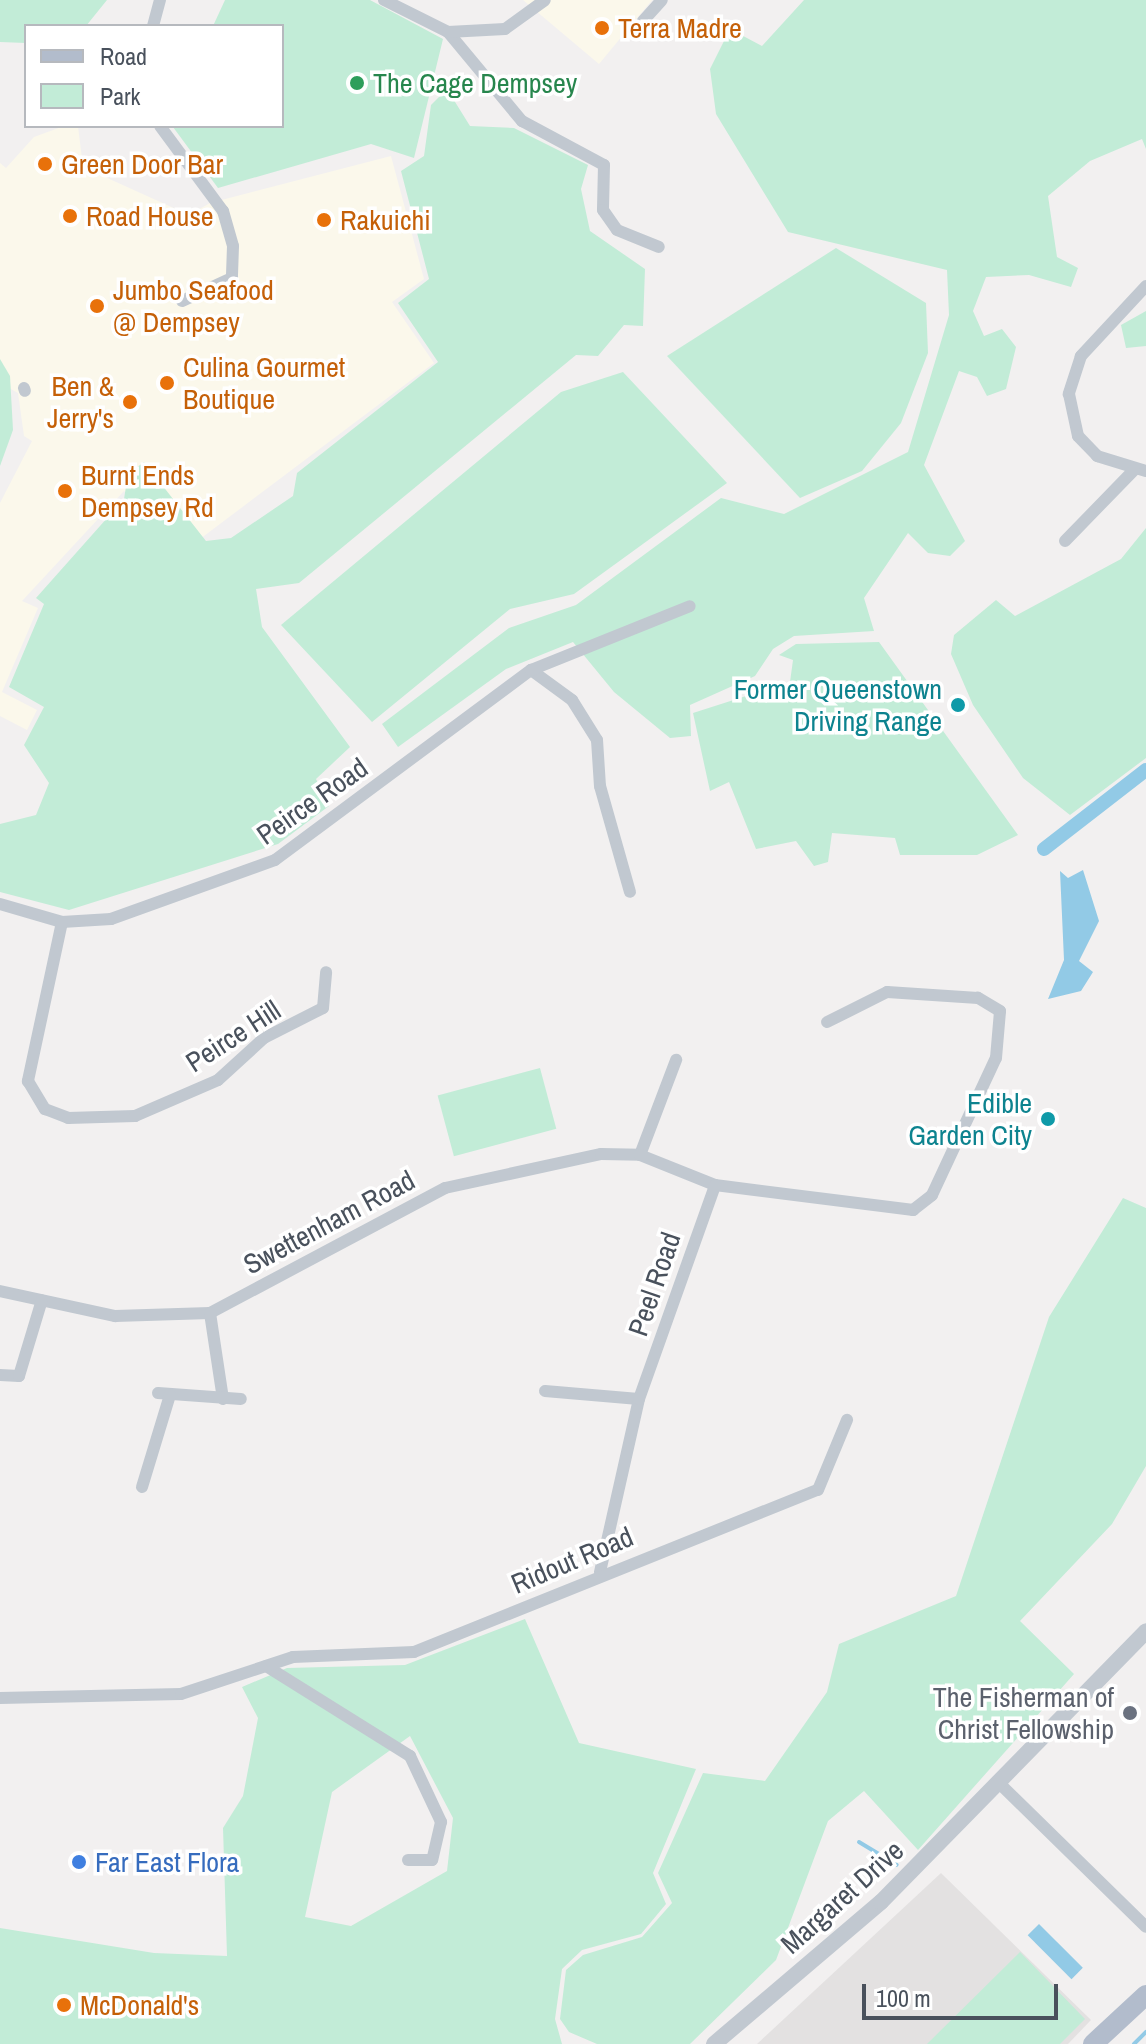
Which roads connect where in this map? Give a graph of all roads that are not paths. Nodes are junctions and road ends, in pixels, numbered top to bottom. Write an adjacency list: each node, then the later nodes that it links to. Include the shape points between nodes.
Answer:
1 (160, 0): 6 (street)
2 (384, 0): 7 (street)
3 (545, 0): 7 (street, via 505,29)
4 (662, 0): 5 (street)
5 (643, 21)
6 (154, 24)
7 (448, 32): 9 (street, via 522,121 604,165 598,200 617,230)
8 (161, 128): 11 (street, via 223,211 232,278)
9 (659, 247)
10 (1146, 286): 12 (street, via 1081,356 1069,394 1078,436 1097,456)
11 (182, 301)
12 (1140, 470): 13 (street)
13 (1065, 541)
14 (690, 606): 15 (street, Peirce Road)
15 (531, 670): 16 (street, via 572,700 597,740 600,786); 18 (street, Peirce Road, via 283,856 121,916)
16 (630, 892)
17 (0, 904): 18 (street, Peirce Road)
18 (62, 922): 19 (street, Peirce Hill, via 28,1081 45,1109 68,1118 135,1116 218,1080 264,1038 323,1008)
19 (326, 972)
20 (827, 1022): 23 (street, Swettenham Road, via 887,992 978,998 1000,1011 996,1058 924,1205 903,1212)
21 (676, 1060): 22 (street)
22 (640, 1155): 23 (street, Swettenham Road); 26 (street, Swettenham Road, via 553,1160 445,1188)
23 (715, 1185): 31 (street, Peel Road)
24 (0, 1291): 25 (street, Swettenham Road)
25 (42, 1300): 26 (street, Swettenham Road, via 115,1316); 27 (street, via 19,1376)
26 (210, 1313): 29 (street)
27 (0, 1375)
28 (545, 1391): 31 (street)
29 (223, 1399): 30 (street); 33 (street, via 164,1394)
30 (241, 1399)
31 (639, 1399): 34 (street, Peel Road)
32 (847, 1420): 34 (street, Ridout Road, via 818,1490)
33 (142, 1487)
34 (600, 1572): 36 (street, Ridout Road, via 414,1652 293,1657)
35 (1146, 1631): 38 (street, Margaret Drive)
36 (266, 1666): 37 (street, Ridout Road, via 181,1694); 39 (street, via 416,1765 441,1822 432,1860)
37 (0, 1698)
38 (1000, 1784): 40 (street); 42 (street, Margaret Drive, via 881,1902)
39 (408, 1860)
40 (1146, 1927)
41 (1146, 1995): 43 (main road)
42 (714, 2044)
43 (1093, 2044)

